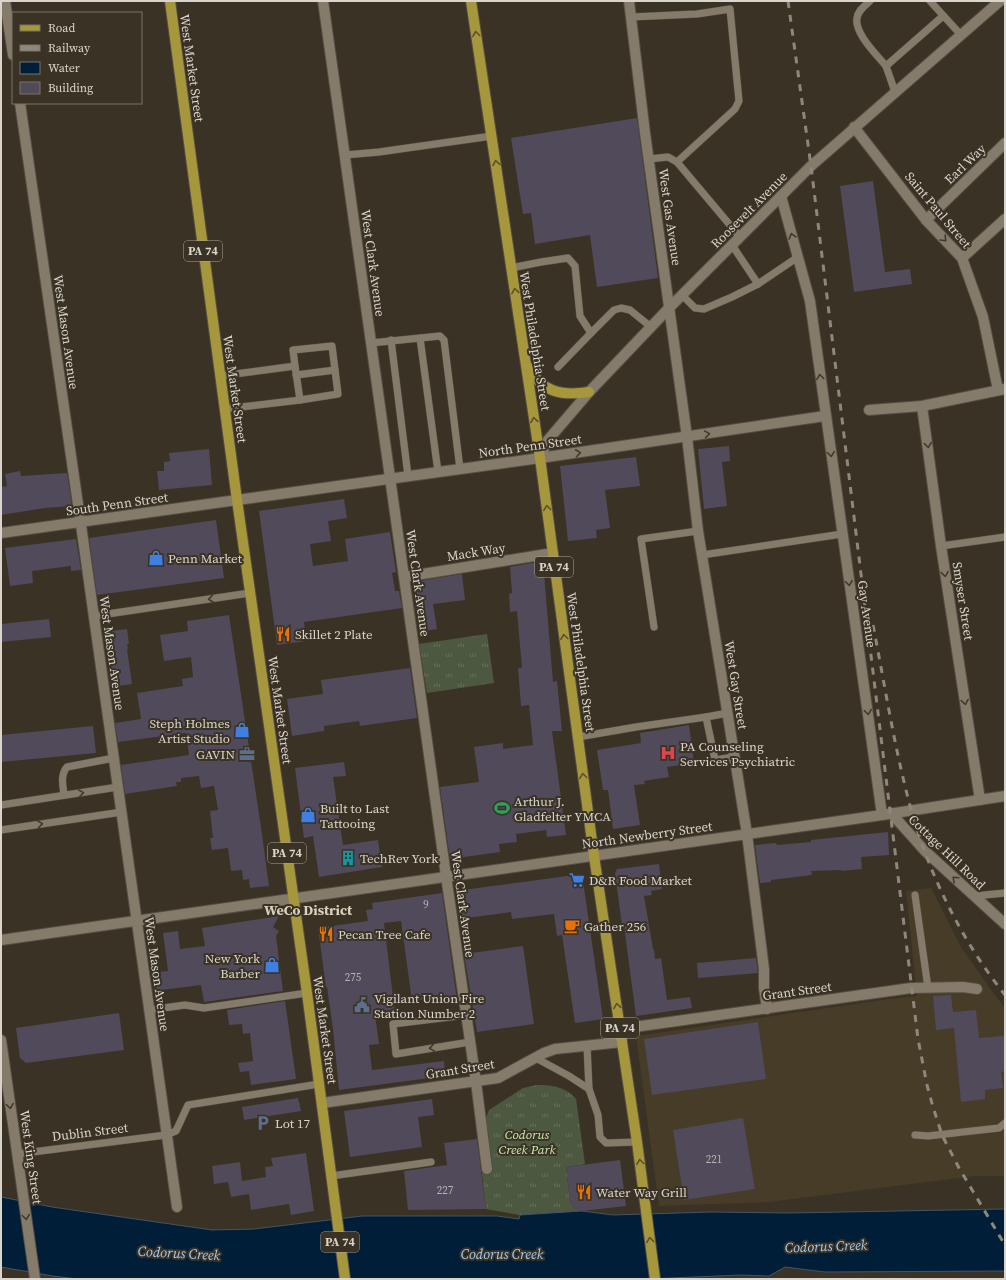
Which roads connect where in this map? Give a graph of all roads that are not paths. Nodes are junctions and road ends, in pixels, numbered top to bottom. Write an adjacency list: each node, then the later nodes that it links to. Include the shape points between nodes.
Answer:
1 (5, 1): 12 (street)
2 (170, 1): 43 (main road, West Market Street / PA 74)
3 (323, 1): 19 (street, West Clark Avenue)
4 (471, 1): 17 (main road, West Philadelphia Street / PA 74, one-way to 4)
5 (629, 1): 10 (street, West Gas Avenue)
6 (870, 1): 13 (lane, via 856,18 858,27 860,34)
7 (930, 1): 9 (lane)
8 (1000, 1): 11 (street, Roosevelt Avenue)
9 (943, 16): 11 (lane); 13 (lane)
10 (631, 17): 20 (street, West Gas Avenue); 21 (lane, via 697,14 730,9 739,101 735,109)
11 (961, 35): 14 (street, Roosevelt Avenue)
12 (12, 48)
13 (886, 66): 14 (lane)
14 (895, 92): 16 (street, Roosevelt Avenue)
15 (20, 104): 58 (street, West Mason Avenue)
16 (854, 127): 22 (street, Roosevelt Avenue); 24 (street, Saint Paul Street)
17 (492, 136): 19 (lane); 29 (main road, West Philadelphia Street / PA 74, one-way to 17)
18 (1005, 143): 24 (street, Earl Way)
19 (345, 155): 37 (street, West Clark Avenue)
20 (649, 159): 21 (lane, via 668,157); 32 (street, West Gas Avenue)
21 (677, 162): 25 (lane)
22 (781, 196): 25 (street, Roosevelt Avenue); 27 (street, Gay Avenue, one-way to 22)
23 (1005, 219): 28 (street)
24 (926, 220): 28 (street, Saint Paul Street, one-way to 28)
25 (740, 237): 26 (street, Roosevelt Avenue)
26 (732, 245): 30 (lane); 31 (street, Roosevelt Avenue)
27 (798, 257): 30 (lane); 50 (street, Gay Avenue, one-way to 27, via 810,301)
28 (962, 258): 44 (street, Saint Paul Street, via 983,317)
29 (511, 268): 34 (lane, via 568,258 575,266 580,316); 38 (main road, West Philadelphia Street / PA 74, one-way to 29)
30 (758, 284): 31 (lane, via 704,310 695,308)
31 (682, 295): 32 (street, Roosevelt Avenue)
32 (669, 308): 33 (street, Roosevelt Avenue); 51 (street, West Gas Avenue)
33 (651, 327): 34 (lane, via 630,310 621,308 614,310); 45 (street, Roosevelt Avenue)
34 (591, 333): 40 (lane)
35 (420, 338): 36 (lane); 53 (lane, via 440,336 444,340); 54 (lane)
36 (392, 340): 37 (lane); 55 (lane)
37 (371, 342): 56 (street, West Clark Avenue)
38 (526, 362): 45 (main road, via 534,377 549,389 561,394); 52 (main road, West Philadelphia Street / PA 74, one-way to 38)
39 (295, 366): 41 (lane, via 293,350 332,346); 42 (lane); 43 (lane)
40 (558, 367)
41 (335, 370): 42 (lane); 46 (lane, via 338,394)
42 (296, 375): 46 (lane)
43 (220, 376): 48 (main road, West Market Street / PA 74)
44 (1001, 390): 47 (street)
45 (589, 392): 52 (street, Roosevelt Avenue, via 548,440)
46 (300, 400): 48 (lane)
47 (922, 406): 49 (street); 63 (street, Smyser Street, one-way to 63)
48 (224, 409): 57 (main road, West Market Street / PA 74)
49 (869, 410)
50 (826, 416): 51 (street, North Penn Street, one-way to 50); 61 (street, Gay Avenue, one-way to 61)
51 (687, 437): 52 (street, North Penn Street, one-way to 51); 59 (street, West Gay Street)
52 (540, 458): 53 (street, North Penn Street); 64 (main road, West Philadelphia Street / PA 74, one-way to 52)
53 (460, 469): 54 (street, North Penn Street)
54 (438, 472): 55 (street, North Penn Street)
55 (408, 476): 56 (street, North Penn Street)
56 (390, 479): 57 (street, North Penn Street); 66 (street, West Clark Avenue)
57 (237, 500): 58 (street, South Penn Street); 67 (main road, West Market Street / PA 74)
58 (81, 523): 60 (street, South Penn Street); 68 (street, West Mason Avenue)
59 (698, 531): 65 (street, West Gay Street); 69 (lane, via 641,539)
60 (1, 534)
61 (842, 534): 65 (lane); 81 (street, Gay Avenue, one-way to 81)
62 (1005, 537): 63 (lane)
63 (941, 546): 78 (street, Smyser Street, one-way to 78)
64 (553, 553): 66 (street, Mack Way); 72 (main road, West Philadelphia Street / PA 74, one-way to 64)
65 (702, 555): 70 (street, West Gay Street)
66 (404, 576): 85 (street, West Clark Avenue)
67 (250, 593): 68 (lane, one-way to 68); 89 (main road, West Market Street / PA 74)
68 (94, 616): 74 (street, West Mason Avenue)
69 (654, 627)
70 (728, 713): 71 (lane); 73 (street, West Gay Street)
71 (706, 717): 72 (lane); 73 (lane, via 715,760)
72 (578, 737): 84 (main road, West Philadelphia Street / PA 74, one-way to 72)
73 (734, 757): 83 (street, West Gay Street)
74 (114, 758): 75 (street, West Mason Avenue); 76 (lane, via 67,767 62,775)
75 (118, 787): 76 (lane, one-way to 75); 80 (street, West Mason Avenue)
76 (64, 795): 79 (lane)
77 (1005, 796): 78 (street, North Newberry Street)
78 (980, 800): 81 (street, North Newberry Street)
79 (1, 804)
80 (122, 812): 82 (lane, one-way to 80); 90 (street, West Mason Avenue)
81 (886, 814): 83 (street, North Newberry Street); 88 (street, Cottage Hill Road, one-way to 81)
82 (1, 830)
83 (747, 834): 84 (street, North Newberry Street); 96 (street, West Gay Street, via 764,969)
84 (594, 856): 85 (street, North Newberry Street); 99 (main road, West Philadelphia Street / PA 74, one-way to 84)
85 (446, 876): 89 (street, North Newberry Street); 98 (street, West Clark Avenue)
86 (1005, 893): 88 (lane)
87 (915, 895): 93 (lane)
88 (974, 896): 91 (street, Cottage Hill Road)
89 (293, 898): 90 (street, North Newberry Street); 95 (main road, West Market Street / PA 74)
90 (137, 922): 92 (street, North Newberry Street); 97 (street, West Mason Avenue)
91 (1005, 924)
92 (1, 940)
93 (928, 988): 94 (street, Grant Street); 96 (street, Grant Street)
94 (978, 989)
95 (307, 993): 97 (lane, via 204,1008 185,1004); 107 (main road, West Market Street / PA 74)
96 (766, 1009): 99 (street, Grant Street)
97 (149, 1010): 111 (street, West Mason Avenue)
98 (466, 1014): 101 (street, West Clark Avenue); 101 (lane, one-way to 98, via 396,1054 393,1024)
99 (620, 1029): 102 (main road, West Philadelphia Street / PA 74)
100 (1, 1040): 105 (street, West King Street)
101 (470, 1042): 106 (street, West Clark Avenue)
102 (622, 1042): 103 (street, Grant Street); 113 (main road, West Philadelphia Street / PA 74)
103 (587, 1046): 104 (street, Grant Street, via 555,1049); 108 (lane)
104 (534, 1057): 106 (street, Grant Street, via 505,1075); 108 (lane)
105 (4, 1078): 114 (street, West King Street, one-way to 114)
106 (476, 1082): 109 (street, Grant Street); 116 (street, West Clark Avenue)
107 (319, 1084): 109 (main road, West Market Street / PA 74); 111 (lane, via 188,1105 176,1130)
108 (589, 1089): 113 (lane, via 598,1114 600,1138 606,1143)
109 (322, 1103): 117 (main road, West Market Street / PA 74)
110 (1005, 1123): 112 (lane, via 999,1128 970,1132)
111 (166, 1135): 114 (lane, Dublin Street); 118 (street, West Mason Avenue)
112 (915, 1135)
113 (637, 1142): 121 (main road, West Philadelphia Street / PA 74, one-way to 113)
114 (17, 1154): 119 (street, West King Street, one-way to 119)
115 (431, 1162): 117 (lane)
116 (487, 1169)
117 (331, 1176): 120 (main road, West Market Street / PA 74)
118 (177, 1207)
119 (35, 1279)
120 (345, 1279)
121 (656, 1279)

